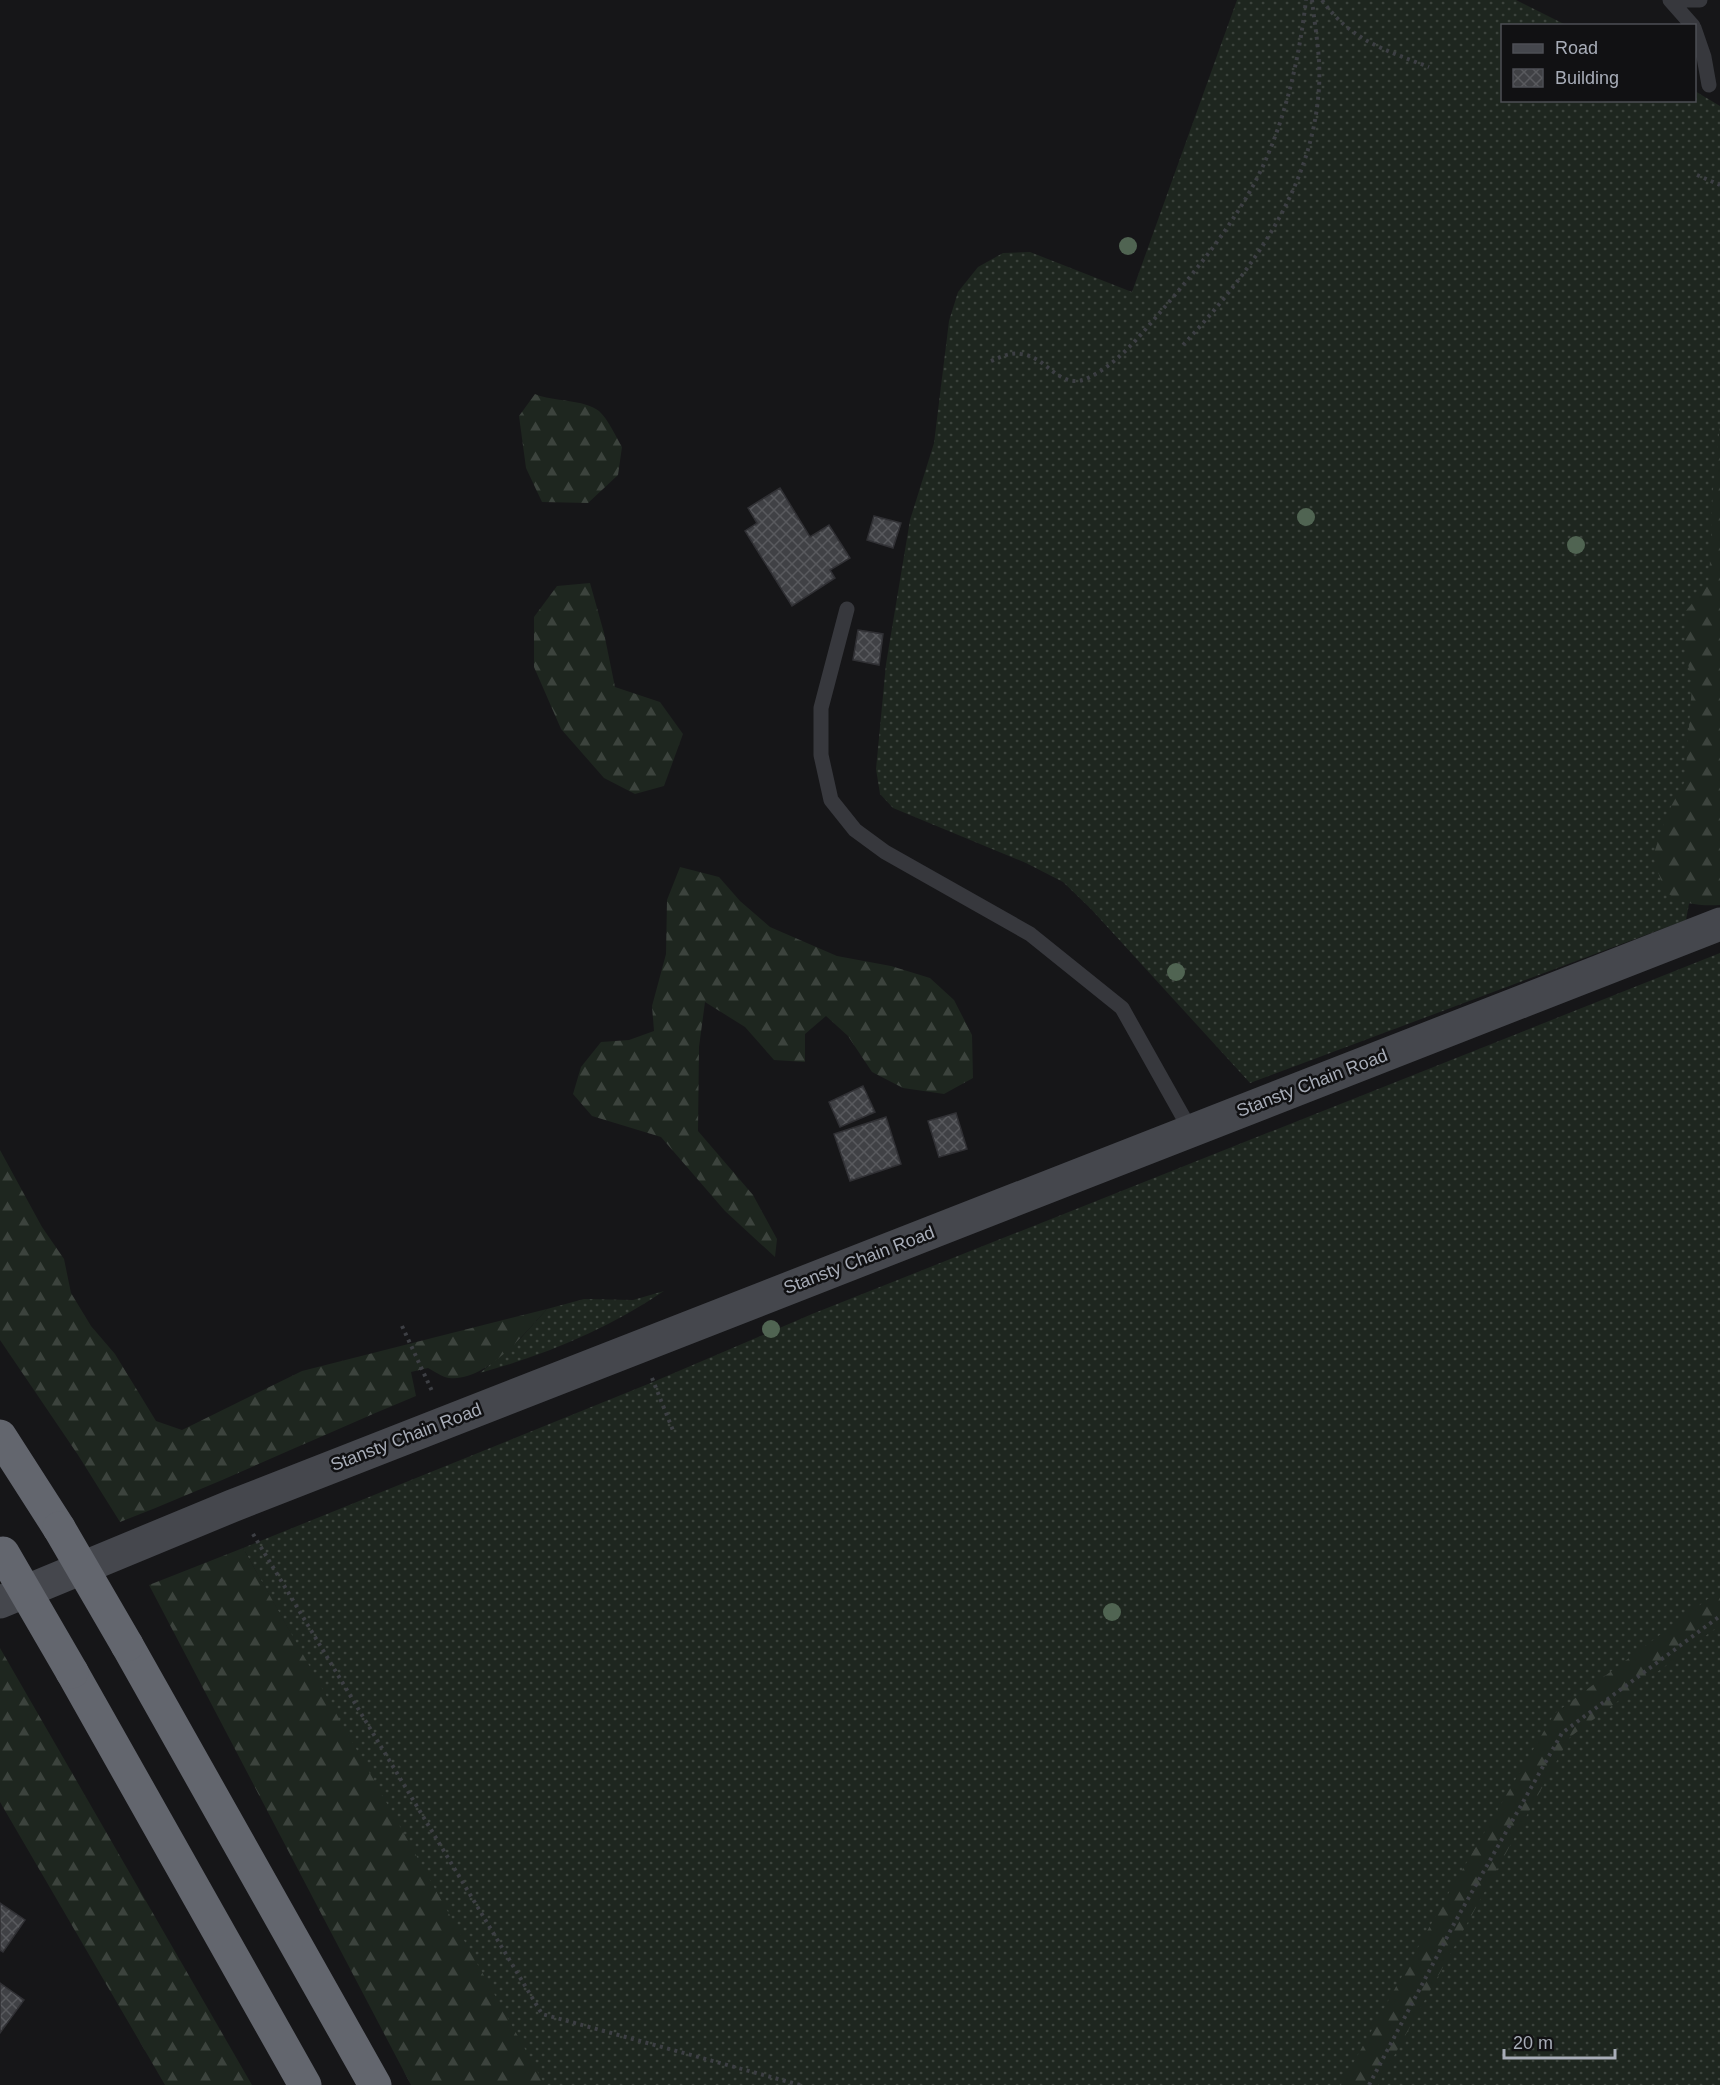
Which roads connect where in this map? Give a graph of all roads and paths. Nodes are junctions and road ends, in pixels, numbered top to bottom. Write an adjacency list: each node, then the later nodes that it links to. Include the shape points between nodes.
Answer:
1 (1306, 0): 14 (path, via 1302,40 1287,96 1266,157 1244,203 1200,266 1139,337 1089,378 1063,380 1024,353 1007,354)
2 (1312, 0): 13 (path, via 1319,86 1304,167 1265,243)
3 (1322, 0): 9 (path, via 1354,36)
4 (1670, 0): 7 (lane)
5 (1680, 0): 6 (lane)
6 (1700, 0)
7 (1691, 24)
8 (1696, 33): 10 (lane)
9 (1429, 67)
10 (1709, 85)
11 (1697, 175): 12 (path)
12 (1720, 185)
13 (1182, 345)
14 (991, 361)
15 (847, 609): 17 (lane, via 821,708 821,755 831,800 855,830 885,852 1030,934 1122,1008)
16 (1720, 924): 17 (street, Stansty Chain Road)
17 (1191, 1131): 19 (street, Stansty Chain Road)
18 (402, 1326): 20 (path)
19 (639, 1347): 20 (street, Stansty Chain Road); 21 (path)
20 (446, 1422): 23 (street, Stansty Chain Road)
21 (674, 1433)
22 (0, 1436): 28 (highway, bridge, via 127,1645)
23 (232, 1506): 25 (street, Stansty Chain Road); 29 (path, via 259,1543 542,2014)
24 (1, 1551): 27 (highway, bridge)
25 (0, 1602)
26 (1720, 1616): 30 (path, via 1562,1733)
27 (305, 2085)
28 (375, 2085)
29 (800, 2085)
30 (1369, 2085)

